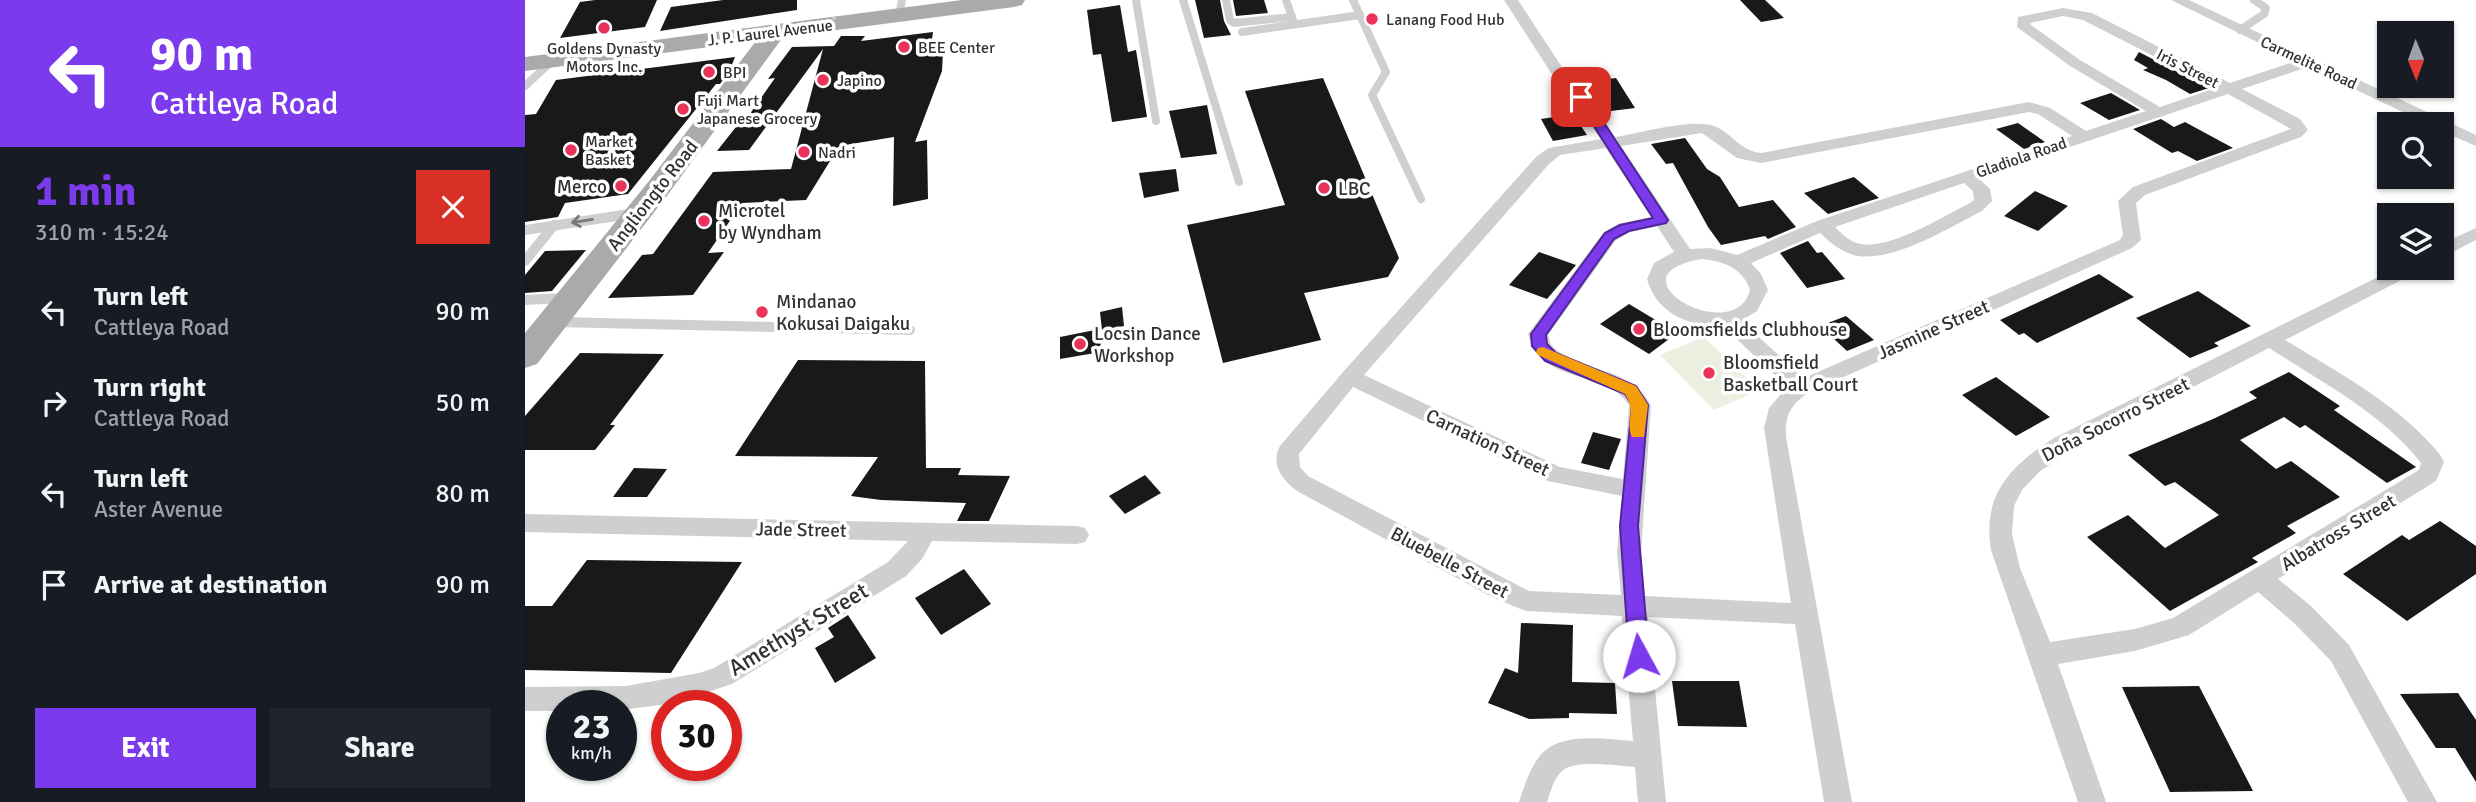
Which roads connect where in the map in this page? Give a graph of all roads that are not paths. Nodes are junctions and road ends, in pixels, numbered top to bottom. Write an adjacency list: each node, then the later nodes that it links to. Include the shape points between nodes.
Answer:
1 (1014, 0): 11 (main road, J. P. Laurel Avenue)
2 (1136, 0): 26 (lane)
3 (1183, 0): 33 (lane)
4 (1226, 0): 14 (lane, via 1234,23)
5 (1286, 0): 14 (lane)
6 (1353, 0): 13 (lane)
7 (1511, 0): 15 (street)
8 (1523, 0): 15 (street)
9 (2178, 0): 16 (street, Carmelite Road)
10 (2254, 0): 16 (lane, via 2266,8 2264,14)
11 (966, 3): 12 (main road, J. P. Laurel Avenue)
12 (901, 8): 17 (main road, J. P. Laurel Avenue)
13 (1360, 15): 14 (lane); 34 (lane, via 1386,72 1372,95)
14 (1293, 21): 18 (lane)
15 (1534, 25): 30 (street, via 1567,76 1583,88 1581,97)
16 (2240, 30): 20 (street, Carmelite Road)
17 (776, 31): 19 (main road, J. P. Laurel Avenue); 35 (main road, Angliongto Road)
18 (1242, 32)
19 (553, 60): 21 (main road, J. P. Laurel Avenue); 22 (lane)
20 (2308, 62): 23 (street, Gladiola Road); 25 (street, Carmelite Road)
21 (525, 64)
22 (525, 86)
23 (2228, 89): 24 (street, Gladiola Road); 24 (street, Iris Street, via 2075,12 2021,22 2075,62); 27 (street, Iris Street)
24 (2158, 112): 29 (street, Gladiola Road)
25 (2414, 112)
26 (1156, 121)
27 (2299, 127): 54 (street, Jasmine Street, via 2295,134 2130,196 2126,206 2132,240 2126,244)
28 (2454, 131): 31 (street, Carmelite Road)
29 (2083, 136): 30 (street, via 2044,111 2029,107 1761,158 1739,154 1715,132 1702,128); 32 (street, Gladiola Road)
30 (1608, 141): 36 (street); 53 (street, via 1549,154)
31 (2476, 141)
32 (1965, 176): 38 (street, Gladiola Road); 38 (street, via 1981,189 1983,201 1897,243 1859,250 1841,242)
33 (1239, 182)
34 (1421, 199)
35 (638, 212): 37 (lane, one-way to 37); 46 (main road, Angliongto Road)
36 (1662, 220): 42 (street); 55 (street, via 1624,228 1610,236 1538,334 1539,346 1551,357 1620,384 1637,397 1640,413)
37 (554, 225): 39 (lane); 43 (lane)
38 (1823, 225): 44 (street, Gladiola Road)
39 (525, 230)
40 (2476, 233): 41 (street)
41 (2454, 244)
42 (1685, 255): 44 (street, via 1711,254); 48 (street, via 1659,270 1656,283 1661,296 1674,309 1694,316)
43 (525, 261)
44 (1737, 262): 48 (street, via 1755,278 1758,296 1744,312)
45 (2387, 280): 51 (street, Doña Socorro Street)
46 (571, 298): 47 (lane); 49 (main road, Angliongto Road)
47 (525, 300)
48 (1726, 318): 54 (street)
49 (552, 322): 50 (lane); 52 (main road, Angliongto Road)
50 (910, 330)
51 (2271, 340): 59 (street, Albatross Street, via 2393,421 2423,446 2433,462 2428,475 2410,488); 62 (street, Doña Socorro Street, via 2062,444 2034,461 2012,485 2000,519 2006,561)
52 (525, 356)
53 (1350, 377): 55 (street, Carnation Street, via 1556,475); 60 (street, Bluebelle Street, via 1292,444 1286,460 1293,477 1511,595 1544,603)
54 (1801, 388): 61 (street, Jasmine Street, via 1780,404 1774,422)
55 (1632, 489): 60 (street, via 1629,552)
56 (525, 523): 57 (street, Jade Street)
57 (926, 531): 58 (street, Jade Street); 63 (street, Amethyst Street, via 897,569 704,684 646,696)
58 (1077, 535)
59 (2260, 579): 62 (street, Albatross Street, via 2181,627 2135,640); 69 (street, via 2340,653)
60 (1634, 607): 61 (street, Bluebelle Street); 64 (street)
61 (1806, 614): 67 (street, Jasmine Street)
62 (2042, 655): 68 (street, Doña Socorro Street)
63 (525, 699)
64 (1649, 755): 65 (street, via 1583,752 1560,757 1546,771); 66 (street)
65 (1533, 802)
66 (1652, 802)
67 (1838, 802)
68 (2092, 802)
69 (2423, 802)

